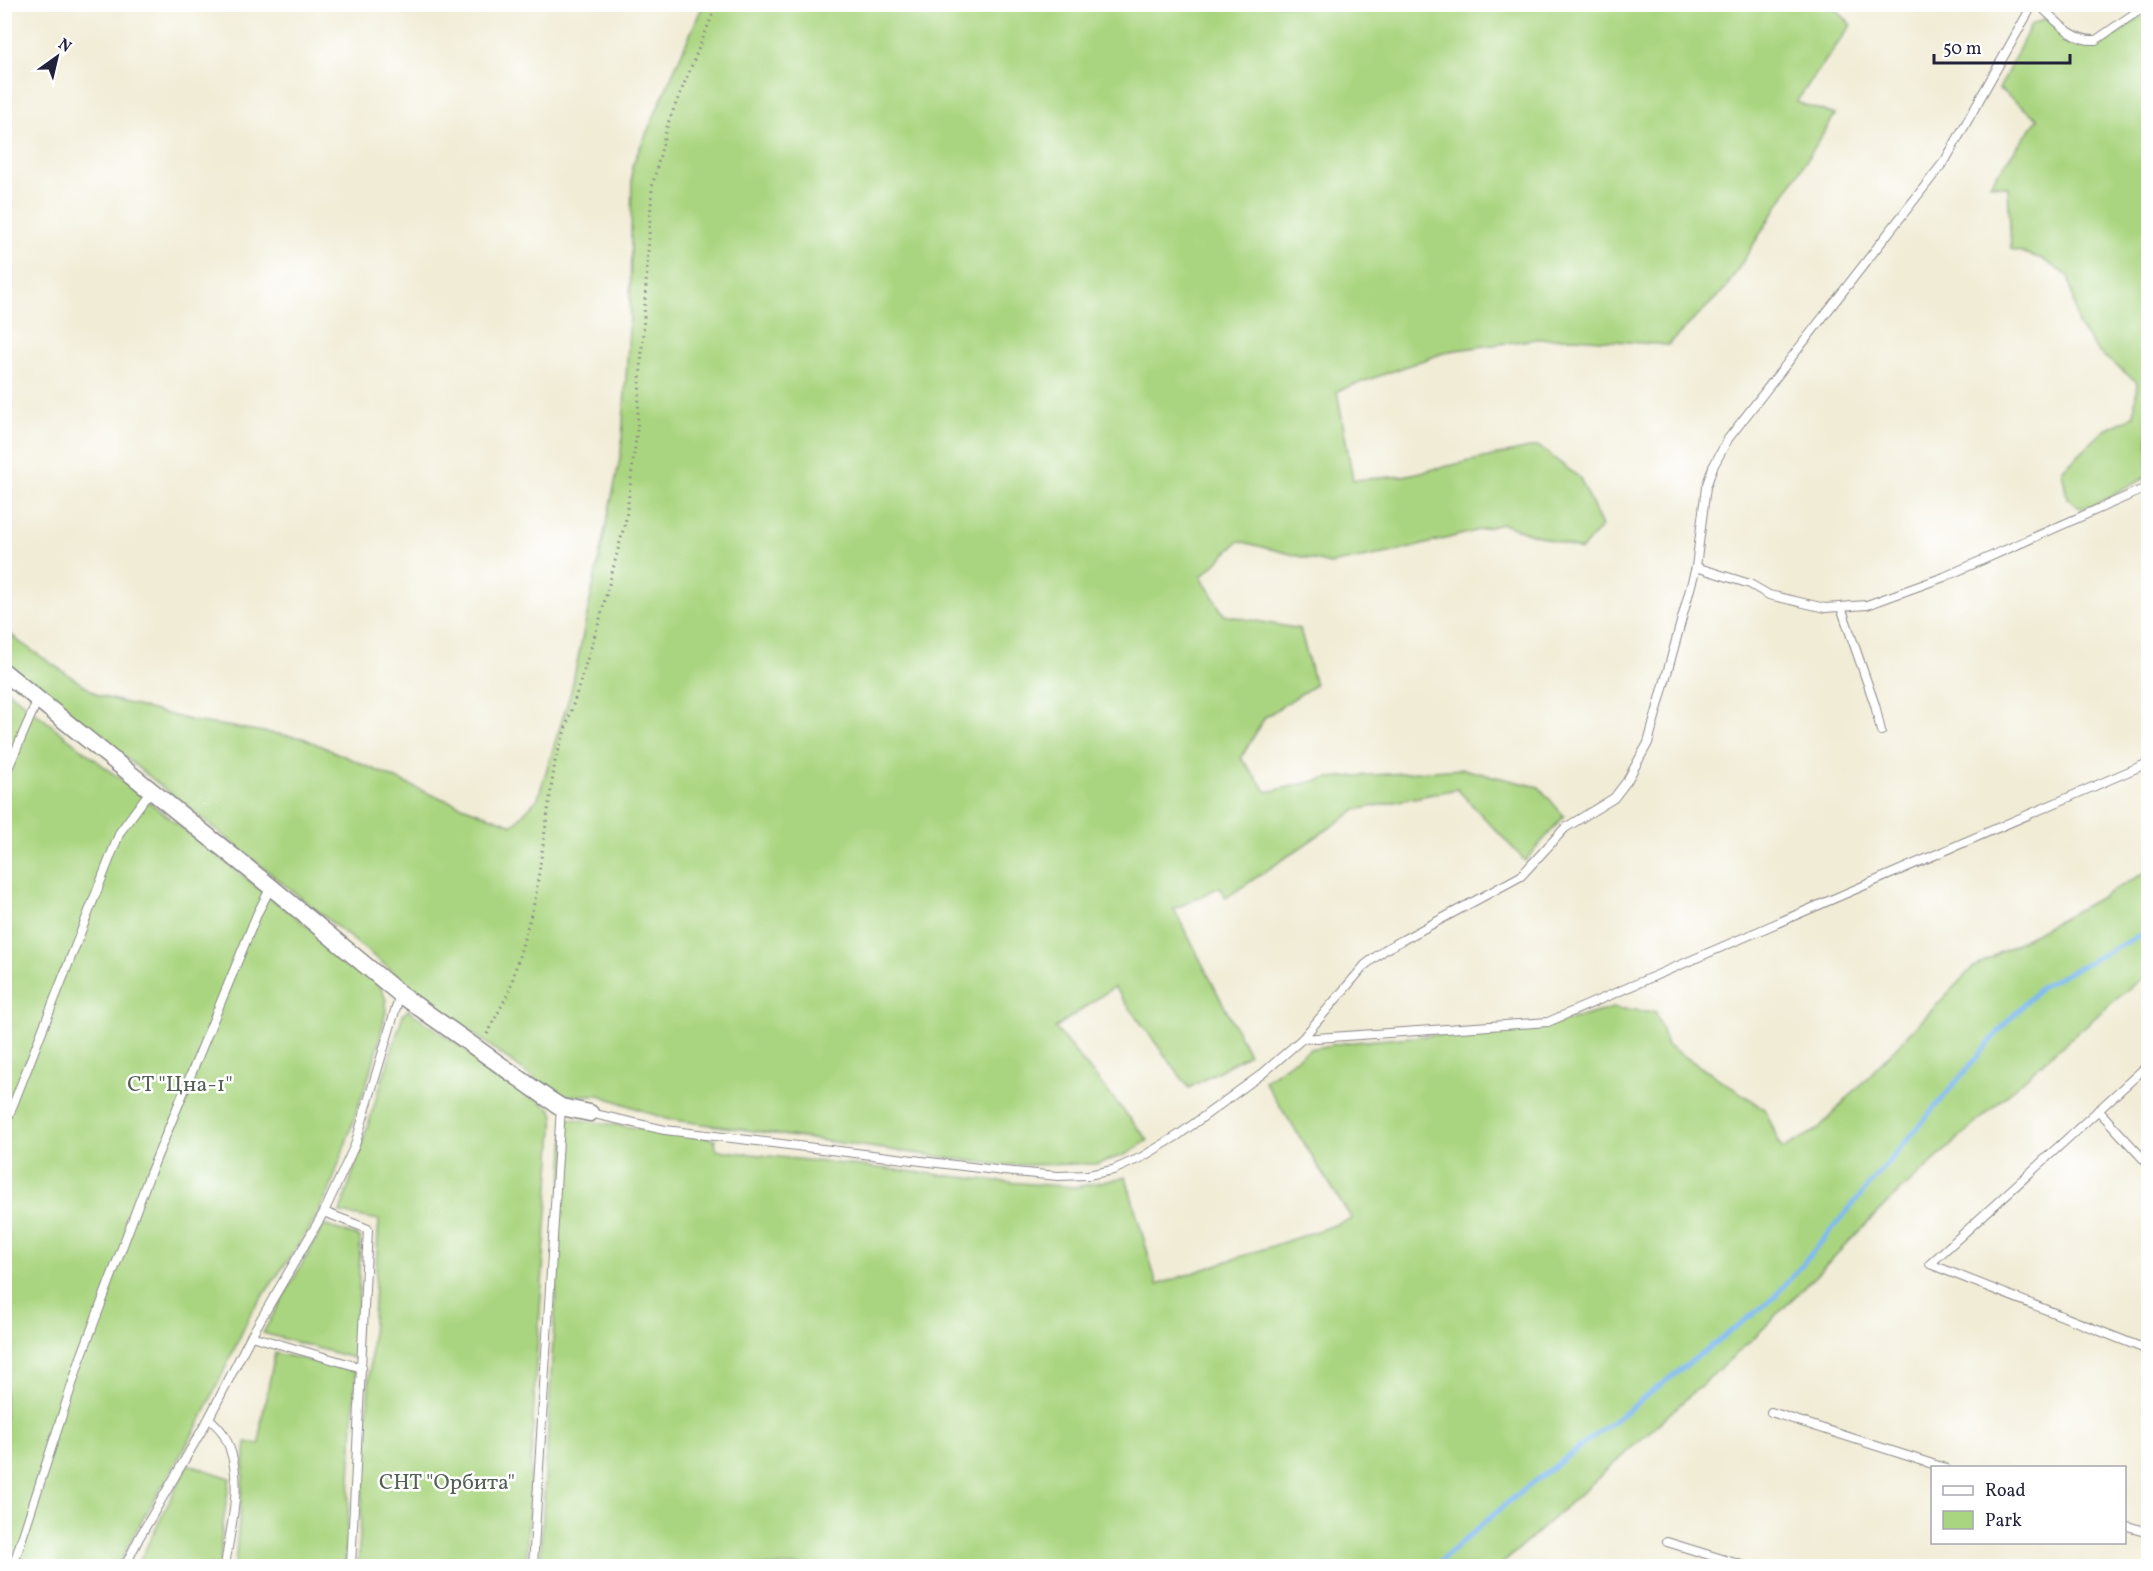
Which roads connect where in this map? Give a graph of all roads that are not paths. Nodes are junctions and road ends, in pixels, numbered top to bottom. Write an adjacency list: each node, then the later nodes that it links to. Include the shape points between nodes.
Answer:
1 (2033, 4): 5 (lane, via 1946,159 1728,439 1706,487)
2 (2038, 4): 3 (lane, via 2086,41 2096,40)
3 (2148, 4)
4 (2148, 487): 6 (lane, via 1944,577 1867,605)
5 (1696, 567): 6 (lane, via 1750,584 1769,595 1826,608); 15 (lane, via 1648,743 1614,798 1565,828 1521,876 1365,964)
6 (1841, 607): 9 (lane)
7 (4, 672): 8 (street)
8 (38, 699): 11 (lane); 12 (street)
9 (1881, 731)
10 (2148, 763): 15 (lane, via 1548,1022)
11 (4, 778)
12 (151, 789): 13 (street); 20 (lane, via 120,832)
13 (271, 887): 14 (street); 32 (lane, via 149,1176 80,1360)
14 (400, 994): 17 (street); 22 (lane, via 355,1145)
15 (1302, 1039): 19 (lane, via 1262,1074 1177,1136 1113,1170 1088,1175 1004,1171 665,1130)
16 (2148, 1065): 18 (lane)
17 (561, 1107): 19 (street); 36 (lane)
18 (2098, 1110): 21 (lane); 24 (lane, via 1930,1264)
19 (590, 1113)
20 (4, 1128)
21 (2148, 1164)
22 (324, 1212): 23 (lane); 25 (lane, via 368,1229)
23 (251, 1336): 25 (lane); 27 (lane)
24 (2148, 1350)
25 (362, 1368): 35 (lane)
26 (1771, 1412): 28 (lane)
27 (209, 1418): 33 (lane); 34 (lane, via 224,1434 236,1463 236,1493)
28 (1942, 1466)
29 (2126, 1526): 30 (lane)
30 (2148, 1533)
31 (1667, 1542): 37 (lane)
32 (13, 1566)
33 (125, 1566)
34 (225, 1566)
35 (351, 1566)
36 (533, 1566)
37 (1745, 1566)

